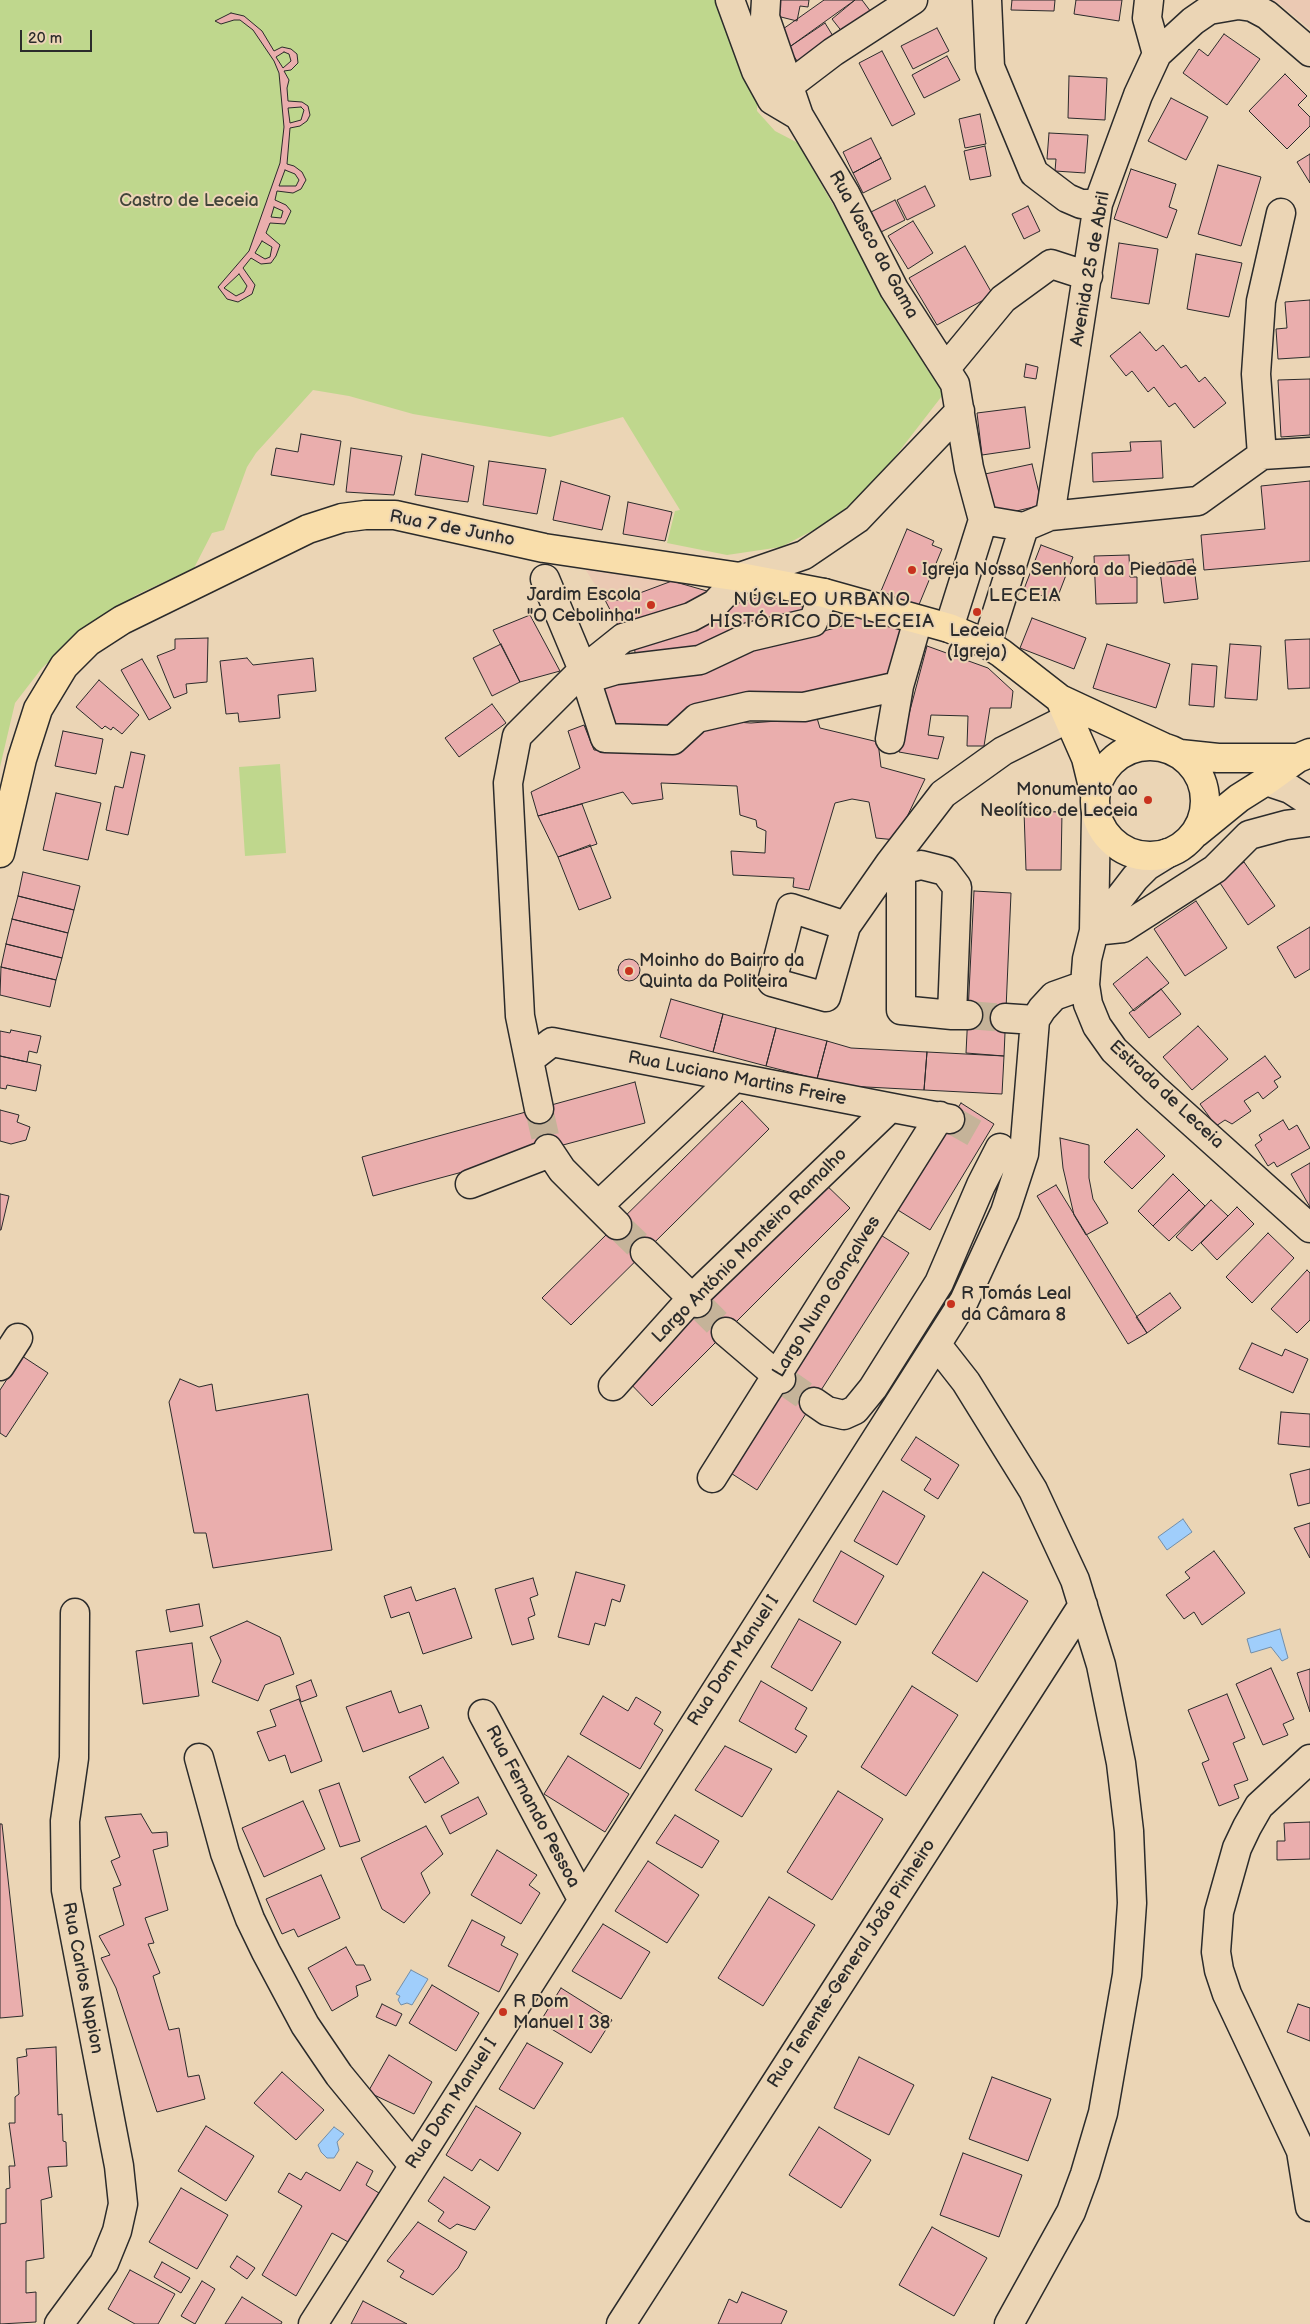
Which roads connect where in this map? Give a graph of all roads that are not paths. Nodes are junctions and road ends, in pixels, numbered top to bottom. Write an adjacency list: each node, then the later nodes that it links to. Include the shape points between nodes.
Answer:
1 (730, 0): 9 (street, via 756,71 772,100)
2 (766, 0): 8 (street, Rua Vasco da Gama, via 765,17)
3 (913, 0): 8 (street)
4 (987, 0): 10 (street, via 990,67 1034,173 1067,198 1080,204)
5 (1149, 0): 7 (street, via 1147,18)
6 (1310, 52): 7 (street, via 1267,15 1252,7 1238,6 1209,10)
7 (1157, 54): 10 (street, Avenida 25 de Abril, via 1138,95)
8 (787, 87): 9 (street, Rua Vasco da Gama)
9 (799, 116): 13 (street, Rua Vasco da Gama, via 846,195 894,289)
10 (1098, 204): 12 (street, Avenida 25 de Abril)
11 (1281, 213): 16 (street, via 1261,301 1256,374)
12 (1088, 276): 13 (street, via 1051,264 1004,299); 17 (street, Avenida 25 de Abril)
13 (946, 368): 14 (street, Rua Vasco da Gama, via 954,384)
14 (960, 411): 18 (street, Rua Vasco da Gama, via 969,468); 20 (street, via 858,519 804,555)
15 (1310, 452): 16 (street)
16 (1262, 455): 17 (street, via 1198,501)
17 (1050, 516): 19 (street)
18 (983, 520): 19 (street); 24 (street)
19 (1024, 527): 25 (street)
20 (740, 577): 22 (main road, Rua 7 de Junho); 26 (street, via 715,604 691,617 622,638); 37 (main road, Rua 7 de Junho, via 544,548 395,515 342,518 308,529 122,620 88,642 64,666 38,709 22,759)
21 (545, 579): 26 (street)
22 (824, 593): 23 (main road, Rua 7 de Junho); 26 (street, via 813,622 749,637 700,660)
23 (918, 620): 24 (main road, Rua 7 de Junho); 27 (street)
24 (949, 628): 25 (main road, Rua 7 de Junho)
25 (994, 649): 28 (main road, Estrada de Leceia)
26 (584, 674): 27 (street, via 605,738 673,740 697,718 749,706 804,707); 45 (street, via 517,736 508,783 520,1016)
27 (899, 686): 29 (street)
28 (1064, 709): 30 (main road, Estrada de Leceia); 34 (main road, Estrada de Leceia, via 1086,758); 39 (street, via 943,794)
29 (890, 739)
30 (1172, 750): 31 (main road, via 1218,758); 34 (main road, via 1144,746 1126,751 1111,761 1100,777); 36 (main road, via 1193,766 1202,782 1206,799 1204,816)
31 (1304, 756): 32 (main road)
32 (1266, 781): 33 (street, via 1290,789); 36 (main road, via 1238,798)
33 (1310, 802)
34 (1096, 804): 38 (main road, via 1104,831 1116,844 1133,853 1150,856); 41 (street, Estrada de Leceia)
35 (1310, 822): 41 (street, via 1249,835 1215,869 1122,928)
36 (1196, 832): 38 (main road, via 1184,845)
37 (0, 852)
38 (1168, 853): 41 (street, Estrada de Leceia, via 1135,878)
39 (896, 866): 39 (street, via 900,1010 960,1015 957,887 945,871 921,865); 40 (street)
40 (846, 926)
41 (1094, 931): 42 (street, Estrada de Leceia)
42 (1085, 984): 44 (street, via 1054,996); 52 (street, Estrada de Leceia, via 1088,1004 1097,1026 1114,1050)
43 (1005, 1018): 44 (street)
44 (1035, 1020): 50 (street, Rua Dom Manuel I)
45 (530, 1059): 46 (street, Rua Luciano Martins Freire, via 552,1042); 48 (street)
46 (733, 1079): 47 (street, Rua Luciano Martins Freire); 51 (street, via 608,1215 549,1151)
47 (890, 1108): 49 (street, Rua Luciano Martins Freire); 54 (street, Largo António Monteiro Ramalho)
48 (539, 1109)
49 (945, 1117): 59 (street, Largo Nuno Gonçalves)
50 (1003, 1147): 57 (street, Rua Dom Manuel I, via 1005,1212 968,1292); 61 (street, via 981,1185 940,1283 873,1388 855,1410 844,1415 827,1411)
51 (470, 1184)
52 (1310, 1228)
53 (646, 1252): 54 (street)
54 (694, 1301): 60 (street, Largo António Monteiro Ramalho)
55 (726, 1332): 59 (street)
56 (18, 1338): 58 (street)
57 (937, 1345): 63 (street, via 966,1382 1033,1490 1075,1580); 68 (street, Rua Dom Manuel I)
58 (0, 1366)
59 (779, 1378): 62 (street, Largo Nuno Gonçalves)
60 (613, 1386)
61 (814, 1402)
62 (712, 1478)
63 (1083, 1605): 74 (street, Rua Tenente-General João Pinheiro); 75 (street, via 1101,1665 1121,1763 1129,1831 1132,1903 1127,1975 1103,2113 1085,2174 1071,2212)
64 (75, 1613): 72 (street, Rua Carlos Napion, via 74,1758 65,1821 66,1890 119,2166 123,2204 104,2263)
65 (483, 1714): 68 (street, Rua Fernando Pessoa)
66 (199, 1758): 70 (street, via 225,1854 266,1952 305,2025 339,2075)
67 (1310, 1759): 69 (street, via 1259,1806 1247,1827 1237,1848 1216,1932 1219,1970 1227,1994)
68 (582, 1899): 70 (street, Rua Dom Manuel I)
69 (1305, 2150): 71 (street)
70 (413, 2165): 73 (street, Rua Dom Manuel I)
71 (1310, 2208)
72 (59, 2324)
73 (313, 2324)
74 (621, 2324)
75 (1009, 2324)

